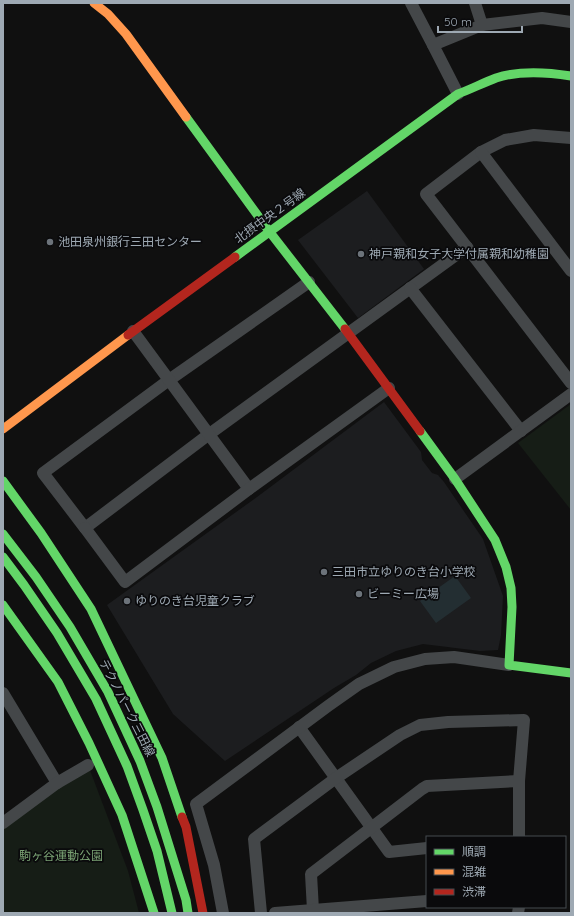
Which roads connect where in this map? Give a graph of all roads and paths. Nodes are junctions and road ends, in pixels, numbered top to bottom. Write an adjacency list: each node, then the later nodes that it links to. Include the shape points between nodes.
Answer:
1 (94, 3): 11 (main road, via 103,9 142,55)
2 (411, 3): 6 (street)
3 (475, 3): 5 (street)
4 (571, 22): 5 (street, via 542,18)
5 (482, 25): 6 (street)
6 (433, 45): 8 (street)
7 (571, 76): 8 (main road, 北摂中央２号線, via 550,73 520,74 497,78)
8 (458, 94): 11 (main road, 北摂中央２号線)
9 (571, 138): 10 (street, via 534,135 505,140)
10 (481, 152): 12 (street, via 426,194); 13 (street)
11 (269, 231): 14 (main road); 16 (main road, 北摂中央２号線)
12 (467, 246): 15 (street); 19 (street)
13 (571, 271)
14 (309, 282): 17 (main road); 18 (street)
15 (410, 288): 17 (street); 23 (street)
16 (133, 331): 18 (street); 22 (main road, 北摂中央２号線)
17 (348, 334): 20 (main road); 24 (street)
18 (169, 380): 24 (street); 28 (street, via 43,473)
19 (571, 383)
20 (389, 388): 25 (main road); 27 (street)
21 (571, 394): 23 (street)
22 (3, 429)
23 (521, 431): 25 (street)
24 (208, 435): 27 (street); 28 (street)
25 (455, 480): 32 (main road, via 495,540 506,567 512,607)
26 (3, 481): 49 (main road, via 91,609 162,758 186,827)
27 (249, 489): 28 (street, via 125,582)
28 (85, 528)
29 (3, 534): 48 (main road, テクノパーク三田線, via 70,627 108,692 140,761 157,807)
30 (3, 557): 47 (main road, テクノパーク三田線, via 57,633 96,699 127,766 143,810 157,851)
31 (3, 605): 46 (main road, via 58,682 89,743 122,815)
32 (509, 665): 33 (main road); 35 (street, via 454,657 425,659 394,667 360,684)
33 (571, 673)
34 (3, 693): 39 (street)
35 (299, 727): 37 (street); 50 (street, via 196,804 214,865)
36 (88, 765): 39 (street)
37 (336, 778): 38 (street, via 400,735 420,725 524,720); 41 (street); 51 (street, via 254,839)
38 (520, 782): 41 (street, via 427,786); 42 (street)
39 (58, 783): 40 (street)
40 (3, 823)
41 (372, 828): 43 (street, via 389,852); 45 (street, via 311,874)
42 (519, 836)
43 (426, 848)
44 (426, 900): 45 (street)
45 (313, 910): 52 (street)
46 (154, 913)
47 (172, 913)
48 (188, 913)
49 (203, 913)
50 (223, 913)
51 (261, 913)
52 (275, 913)

